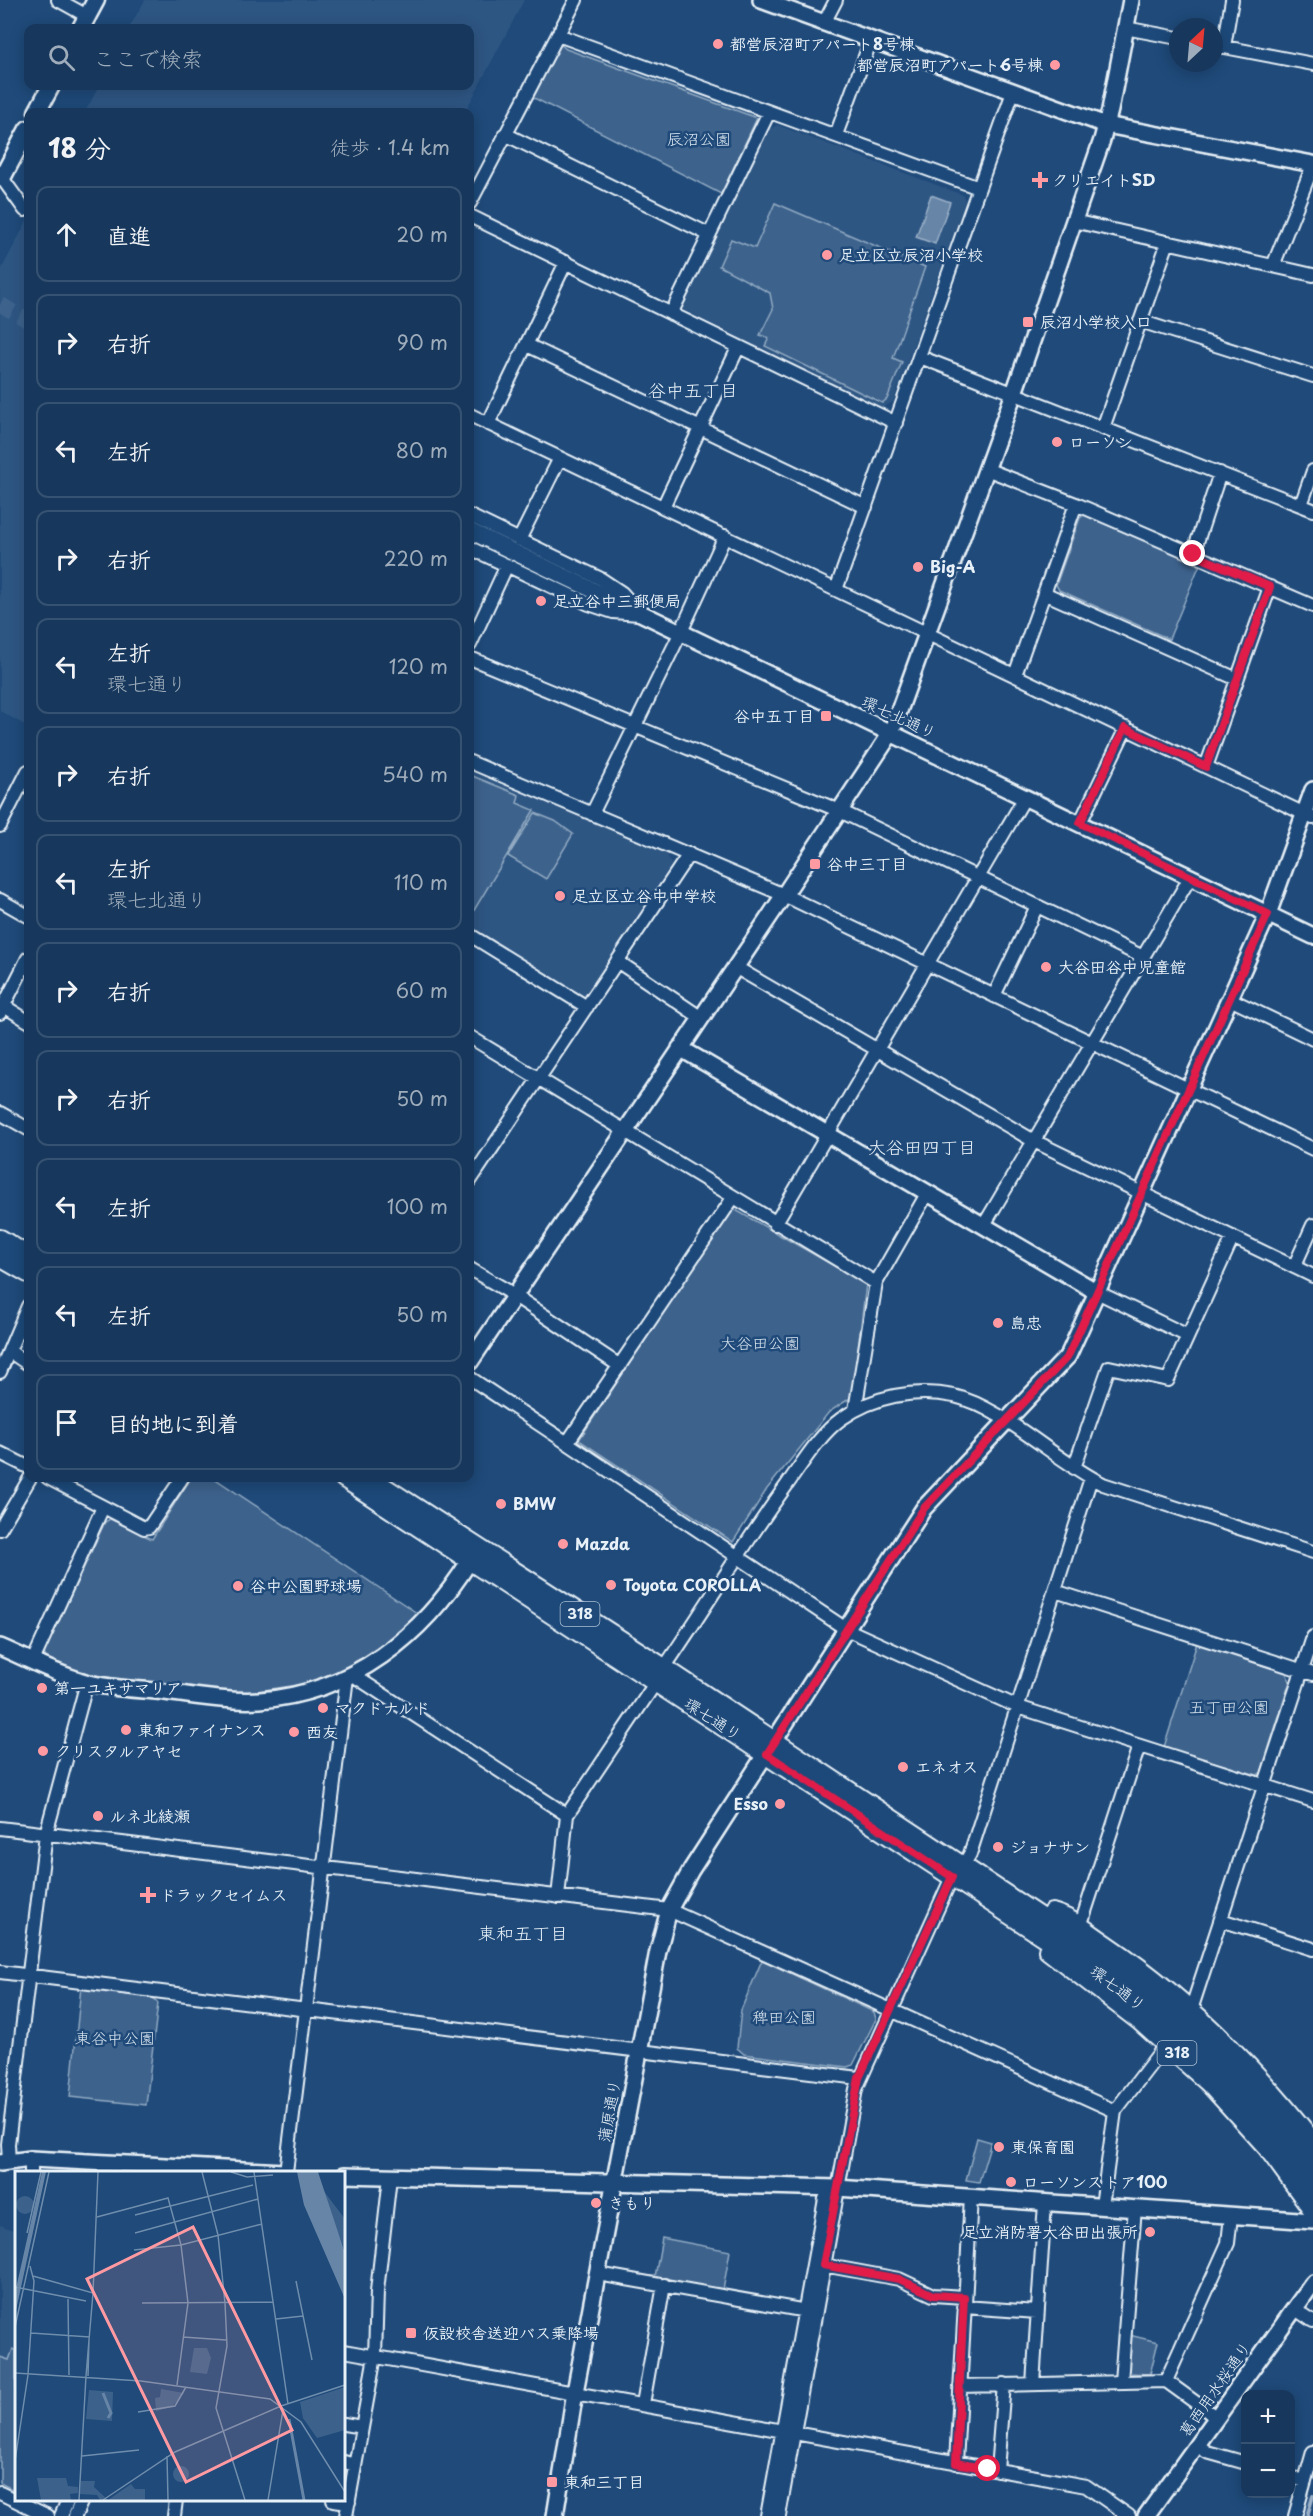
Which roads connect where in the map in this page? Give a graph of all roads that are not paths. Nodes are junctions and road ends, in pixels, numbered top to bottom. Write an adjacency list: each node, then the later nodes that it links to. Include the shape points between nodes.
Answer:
1 (58, 0): 8 (street)
2 (96, 0): 8 (main road)
3 (576, 0): 12 (street)
4 (761, 0): 9 (street)
5 (836, 0): 9 (street)
6 (1131, 0): 10 (street)
7 (1232, 0): 11 (street)
8 (84, 22)
9 (824, 23): 14 (street)
10 (1125, 28): 13 (street); 21 (street)
11 (1223, 32)
12 (558, 35): 20 (street); 22 (street)
13 (1169, 36)
14 (871, 40): 18 (street); 23 (street)
15 (1223, 47): 16 (street)
16 (1313, 64)
17 (49, 90): 19 (main road)
18 (1013, 92): 21 (street); 27 (street)
19 (39, 108)
20 (769, 112): 23 (street); 32 (street)
21 (1106, 125): 25 (street); 31 (street)
22 (505, 134): 28 (street); 32 (street)
23 (836, 135): 27 (street)
24 (24, 136): 26 (main road)
25 (1313, 164): 35 (street)
26 (1, 178): 29 (street)
27 (979, 188): 41 (street)
28 (474, 195)
29 (24, 209)
30 (474, 218): 34 (street)
31 (1073, 221): 33 (street); 43 (street)
32 (708, 234): 37 (street)
33 (1168, 242): 35 (street); 38 (street)
34 (566, 262): 37 (street); 39 (street)
35 (1273, 266): 36 (street)
36 (1313, 275)
37 (671, 314): 40 (street)
38 (1140, 321): 42 (street); 48 (street)
39 (527, 345): 46 (street); 47 (street)
40 (738, 348): 45 (street); 47 (street)
41 (920, 357): 43 (street); 45 (street)
42 (1313, 376)
43 (1014, 393): 48 (street); 50 (street)
44 (474, 417): 46 (street)
45 (896, 423): 55 (street)
46 (488, 424): 49 (street)
47 (700, 428): 54 (street); 55 (street)
48 (1102, 428): 52 (street)
49 (560, 458): 54 (street); 60 (street)
50 (986, 469): 53 (street); 70 (street)
51 (1313, 471): 56 (street)
52 (1220, 473): 56 (street); 62 (street)
53 (1076, 504): 62 (street); 66 (street)
54 (663, 507): 59 (street)
55 (866, 507): 65 (street)
56 (1307, 507)
57 (474, 518): 60 (street)
58 (474, 533): 68 (street, 環七北通り)
59 (724, 537): 65 (street); 69 (street)
60 (519, 540): 68 (street, via 601,579 622,593)
61 (474, 550): 63 (street)
62 (1193, 554): 64 (street)
63 (507, 566): 68 (street, via 589,604 613,612); 71 (street)
64 (1270, 587): 67 (street); 74 (street)
65 (836, 590): 70 (street)
66 (1044, 593): 73 (street); 74 (street)
67 (1313, 606)
68 (640, 614): 69 (street, 環七北通り)
69 (680, 634): 75 (street); 77 (street, 環七北通り)
70 (927, 634): 73 (street); 77 (street)
71 (474, 636)
72 (474, 660): 75 (street)
73 (1015, 675): 76 (street)
74 (1237, 680): 79 (street)
75 (634, 725): 83 (street); 84 (street)
76 (1125, 728): 79 (street); 86 (street)
77 (891, 733): 82 (street, 環七北通り); 83 (street)
78 (474, 764): 84 (street)
79 (1206, 767): 85 (street)
80 (24, 779): 87 (street)
81 (1313, 790): 85 (street, 蒲原通り)
82 (1025, 797): 86 (street, 環七北通り); 90 (street)
83 (840, 812): 90 (street); 91 (street)
84 (592, 814): 88 (street)
85 (1309, 816): 95 (street, 蒲原通り)
86 (1080, 823): 89 (street, 環七北通り)
87 (0, 826)
88 (689, 854): 91 (street); 99 (street)
89 (1191, 876): 95 (street, 環七北通り); 98 (street)
90 (978, 878): 93 (street); 100 (street)
91 (784, 895): 100 (street); 102 (street)
92 (0, 900): 94 (street)
93 (1037, 906): 98 (street); 103 (street)
94 (24, 914)
95 (1268, 914): 96 (street, 環七北通り); 104 (street, 蒲原通り)
96 (1313, 936)
97 (474, 937): 105 (street)
98 (1143, 957): 111 (street)
99 (617, 961): 105 (street); 107 (street)
100 (927, 963): 103 (street); 113 (street)
101 (24, 965): 106 (street)
102 (735, 967): 107 (street); 113 (street)
103 (994, 996): 111 (street)
104 (1230, 999): 110 (street); 115 (street, 蒲原通り)
105 (587, 1007): 114 (street)
106 (2, 1010): 108 (street)
107 (700, 1017): 112 (street)
108 (24, 1019)
109 (474, 1039): 114 (street)
110 (1313, 1039)
111 (1092, 1044): 115 (street); 120 (street)
112 (680, 1048): 118 (street); 119 (street)
113 (877, 1049): 119 (street); 120 (street)
114 (538, 1079): 118 (street); 122 (street)
115 (1189, 1090): 121 (street); 124 (street, 蒲原通り)
116 (0, 1113): 117 (street)
117 (24, 1127)
118 (625, 1131): 125 (street); 139 (street)
119 (828, 1134): 123 (street); 126 (street)
120 (1034, 1141): 124 (street); 127 (street)
121 (1313, 1149)
122 (474, 1167)
123 (928, 1192): 127 (street); 137 (street)
124 (1142, 1194): 129 (street); 138 (street, 蒲原通り)
125 (733, 1198): 126 (street); 145 (street)
126 (775, 1224): 137 (street)
127 (984, 1225): 138 (street)
128 (1313, 1225): 133 (street)
129 (1233, 1237): 133 (street); 141 (street)
130 (0, 1239): 131 (main road)
131 (24, 1254)
132 (0, 1257): 134 (main road)
133 (1294, 1267): 136 (street)
134 (24, 1271)
135 (474, 1271): 139 (street)
136 (1313, 1276)
137 (876, 1283): 148 (street)
138 (1097, 1292): 141 (street); 149 (street, 蒲原通り, via 1068,1356)
139 (514, 1296): 143 (street); 145 (street)
140 (24, 1315): 142 (street)
141 (1188, 1336): 153 (street, via 1168,1380 1109,1367)
142 (9, 1351): 144 (street); 146 (street)
143 (474, 1356)
144 (24, 1361)
145 (620, 1366): 150 (street)
146 (0, 1372)
147 (474, 1381): 150 (street)
148 (855, 1410): 149 (street, via 909,1393 930,1393 955,1396); 163 (street, via 820,1440)
149 (1006, 1421): 153 (street); 166 (street, 蒲原通り, via 924,1508)
150 (567, 1443): 163 (street)
151 (0, 1453): 152 (street)
152 (24, 1465)
153 (1074, 1468): 154 (street)
154 (1091, 1478): 162 (street); 165 (street)
155 (28, 1482): 161 (street)
156 (56, 1482): 160 (street)
157 (179, 1482): 160 (street, via 150,1527 144,1528)
158 (365, 1482): 159 (main road, 環七通り / 318)
159 (381, 1485): 164 (main road, 環七通り / 318); 171 (main road, 環七通り / 318)
160 (103, 1507): 169 (street)
161 (0, 1529)
162 (1313, 1552)
163 (738, 1555): 166 (street); 171 (street)
164 (470, 1560): 171 (main road, 環七通り / 318); 172 (street, via 419,1627)
165 (1055, 1591): 170 (street); 174 (street)
166 (846, 1629): 174 (street); 176 (street, 蒲原通り)
167 (1313, 1637): 170 (street)
168 (0, 1647): 169 (street)
169 (33, 1661): 173 (street)
170 (1307, 1673): 177 (street)
171 (660, 1675): 176 (main road, 環七通り / 318); 179 (street)
172 (350, 1676): 173 (street, via 303,1692 260,1700 204,1698); 179 (street); 182 (street)
173 (87, 1682): 181 (street)
174 (1018, 1707): 175 (street); 183 (street, via 970,1854)
175 (1139, 1746): 177 (street); 188 (street)
176 (771, 1748): 183 (main road, 環七通り / 318); 185 (street, 蒲原通り)
177 (1264, 1786): 178 (street); 187 (street)
178 (1313, 1802)
179 (567, 1815): 184 (street)
180 (0, 1828): 181 (street)
181 (46, 1834): 182 (street); 192 (street)
182 (324, 1869): 184 (street); 193 (street)
183 (958, 1871): 186 (main road, 環七通り / 318); 194 (street)
184 (558, 1897): 185 (street)
185 (669, 1910): 194 (street); 197 (street, 蒲原通り)
186 (1022, 1914): 188 (main road, 318, via 1058,1915); 190 (main road, 環七通り / 318); 196 (main road, 318, via 1051,1953)
187 (1221, 1920): 189 (street); 195 (street)
188 (1080, 1927): 195 (main road, 318)
189 (1313, 1949)
190 (1100, 1965): 203 (main road, 環七通り / 318, via 1174,2014 1218,2053 1254,2089); 210 (main road, 環七通り / 318, via 1244,2098)
191 (0, 1972): 192 (street)
192 (28, 1975): 193 (street); 200 (street)
193 (306, 2008): 197 (street); 206 (street)
194 (891, 2009): 198 (street); 199 (street)
195 (1191, 2010): 201 (main road, 318, via 1237,2054)
196 (1167, 2043): 199 (street); 216 (main road, 318, via 1247,2124)
197 (638, 2050): 198 (street); 209 (street, 蒲原通り)
198 (859, 2078): 211 (street)
199 (1115, 2110): 214 (street)
200 (4, 2142): 202 (street)
201 (1313, 2142)
202 (5, 2163): 204 (street)
203 (1313, 2164)
204 (32, 2166): 205 (street)
205 (243, 2171)
206 (285, 2171)
207 (345, 2175): 208 (street)
208 (390, 2177): 209 (street); 229 (street, via 377,2291)
209 (615, 2181): 211 (street); 220 (street, 蒲原通り)
210 (1313, 2186)
211 (837, 2188): 212 (street); 219 (street); 225 (street, via 825,2199)
212 (971, 2197): 213 (street); 223 (street)
213 (1045, 2203): 214 (street); 226 (street)
214 (1102, 2206): 215 (street)
215 (1135, 2208): 217 (street); 230 (street)
216 (1313, 2210)
217 (1231, 2216): 218 (street); 231 (street, via 1228,2243)
218 (1313, 2221)
219 (823, 2265): 223 (street, via 899,2279 933,2295); 225 (street)
220 (598, 2274): 222 (street); 235 (street, 蒲原通り)
221 (1313, 2283): 224 (street, 葛西用水桜通り)
222 (664, 2285): 225 (street); 236 (street)
223 (964, 2302): 226 (street); 234 (street)
224 (1294, 2308): 227 (street); 237 (street, 葛西用水桜通り)
225 (809, 2311): 240 (street)
226 (1037, 2312): 233 (street)
227 (1313, 2321)
228 (345, 2350): 229 (street)
229 (375, 2356): 235 (street); 239 (street)
230 (1121, 2381): 231 (street); 233 (street)
231 (1166, 2381): 237 (street)
232 (1004, 2384): 233 (street); 234 (street); 246 (street)
233 (1033, 2384)
234 (960, 2386): 245 (street)
235 (575, 2392): 236 (street); 257 (street, 蒲原通り)
236 (642, 2404): 240 (street)
237 (1217, 2418): 241 (street, 葛西用水桜通り)
238 (345, 2424): 239 (street)
239 (362, 2427): 244 (street)
240 (788, 2431): 245 (street); 263 (street); 264 (street)
241 (1197, 2445): 243 (street); 266 (street, 葛西用水桜通り)
242 (1313, 2452): 248 (street)
243 (1241, 2462)
244 (350, 2463): 256 (street)
245 (956, 2463): 246 (street)
246 (997, 2470): 265 (street, via 1086,2486)
247 (1295, 2478): 248 (street)
248 (1305, 2481): 267 (street)
249 (0, 2493): 250 (street)
250 (15, 2500)
251 (17, 2501): 258 (street)
252 (67, 2501): 259 (street)
253 (81, 2501): 260 (street)
254 (176, 2501): 261 (street)
255 (344, 2501): 256 (street)
256 (349, 2502): 262 (street)
257 (559, 2515)
258 (48, 2516)
259 (62, 2516)
260 (75, 2516)
261 (174, 2516)
262 (346, 2516)
263 (767, 2516)
264 (779, 2516)
265 (1129, 2516)
266 (1146, 2516)
267 (1295, 2516)

